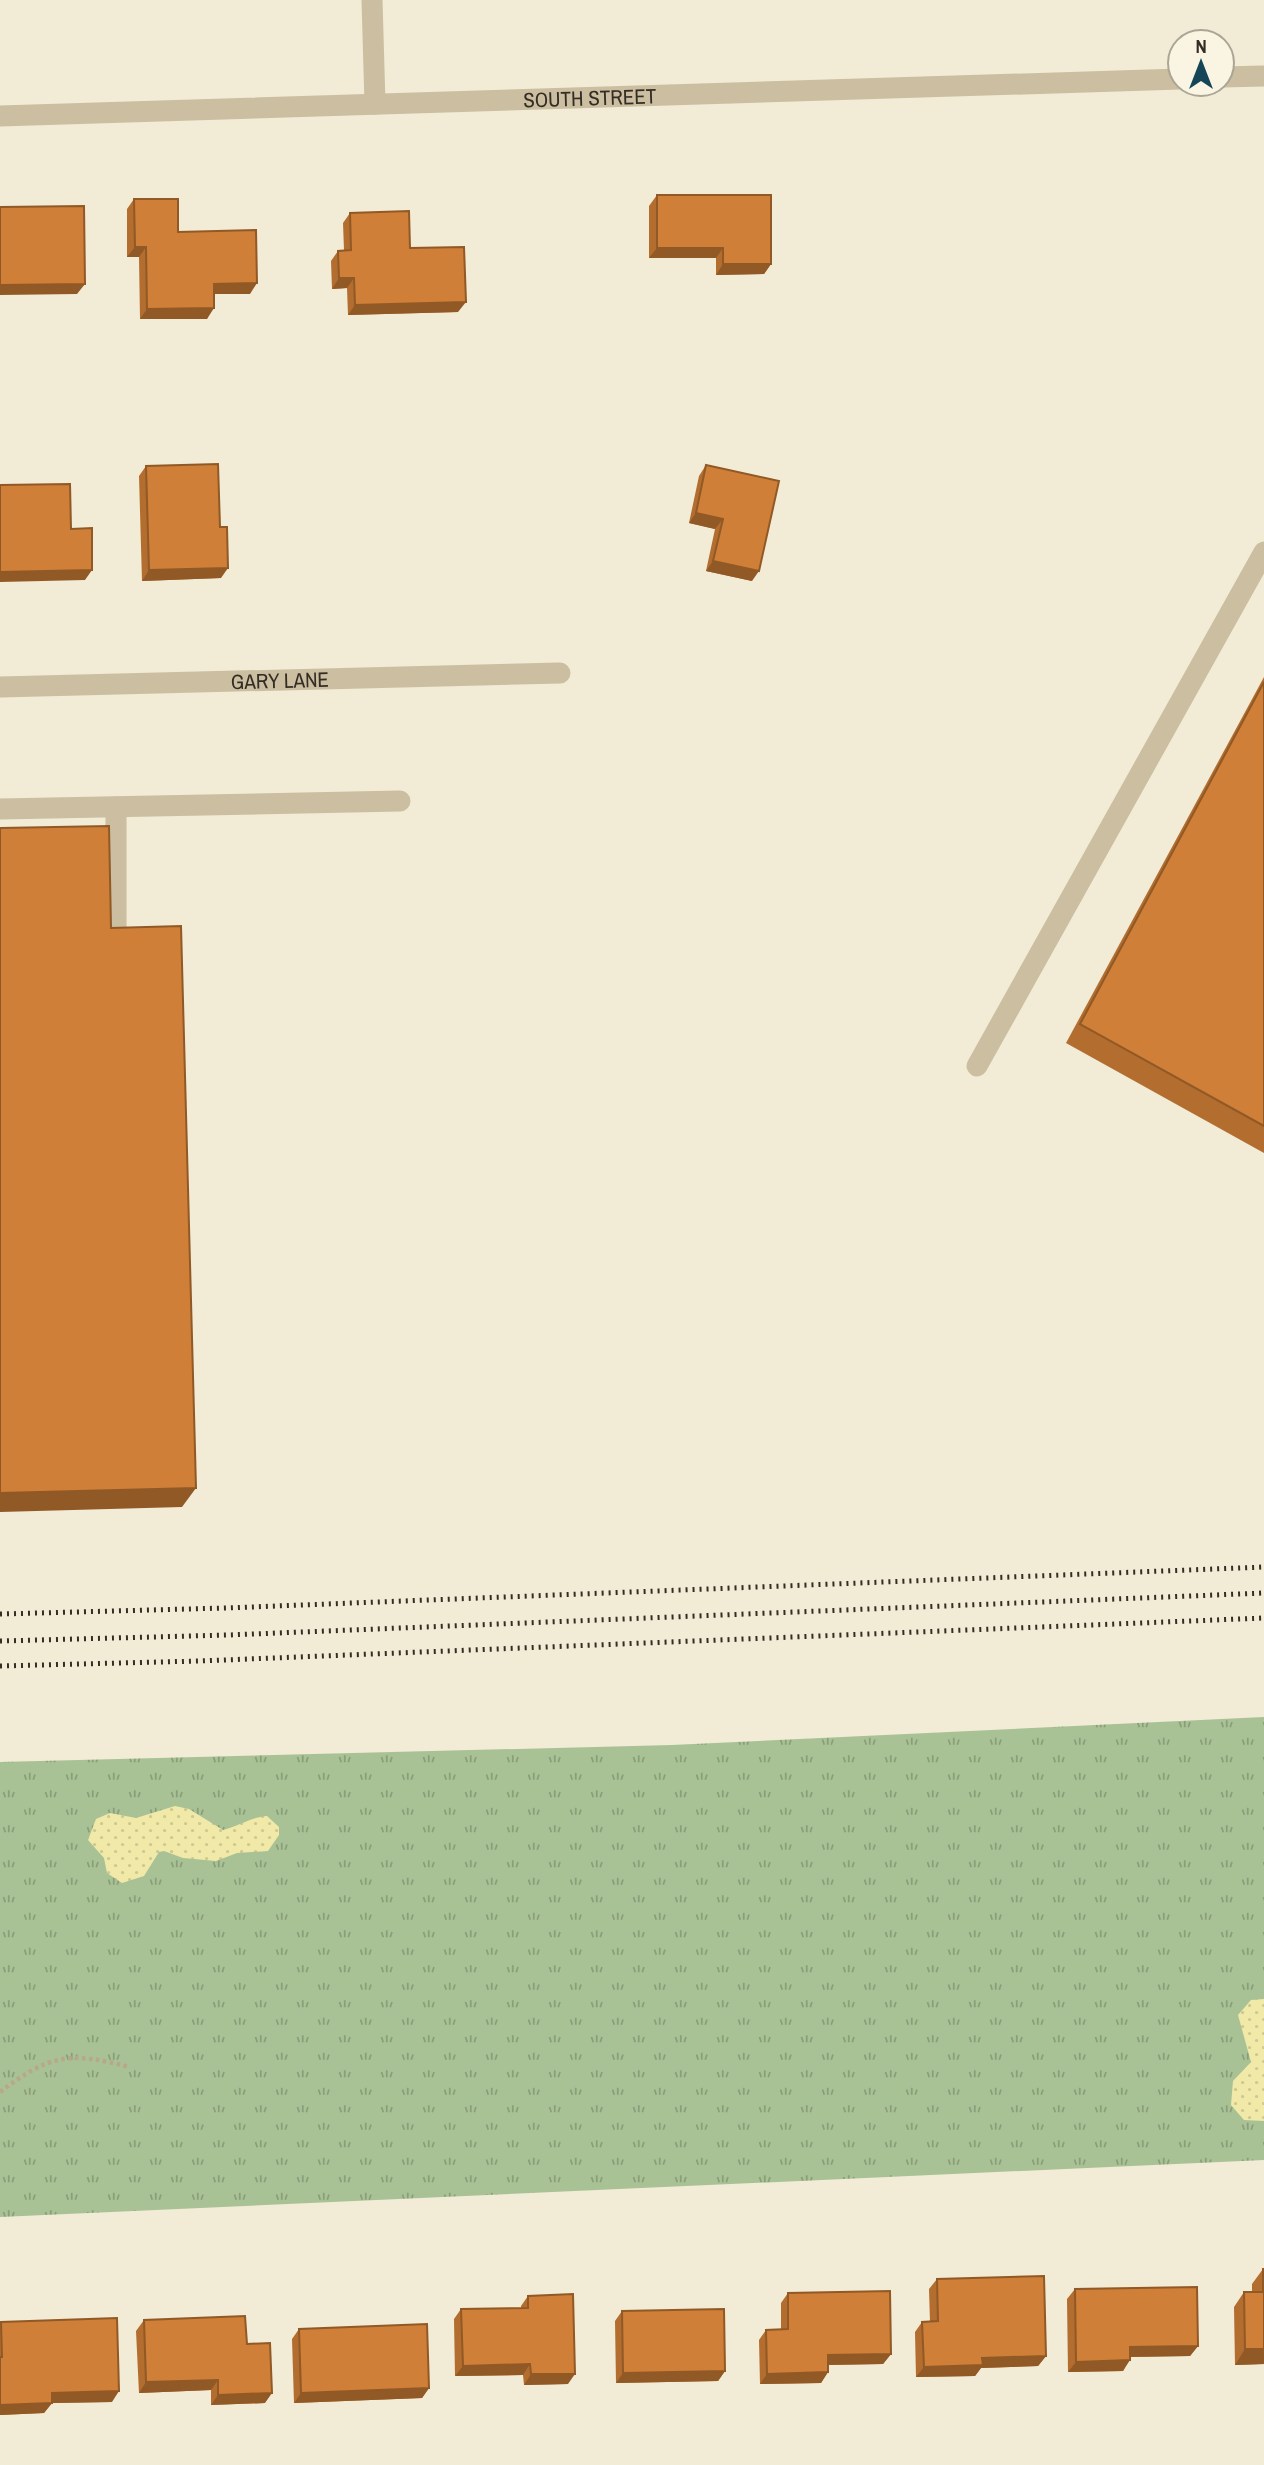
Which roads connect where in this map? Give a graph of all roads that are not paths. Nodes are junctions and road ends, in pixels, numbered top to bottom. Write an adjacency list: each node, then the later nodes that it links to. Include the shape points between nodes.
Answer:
1 (372, 0): 5 (street)
2 (1264, 76): 3 (street)
3 (1236, 77)
4 (1166, 79): 5 (street, SOUTH STREET)
5 (375, 104): 6 (street, SOUTH STREET)
6 (0, 116)
7 (1264, 552): 14 (street)
8 (560, 673): 9 (street, GARY LANE)
9 (0, 687)
10 (400, 801): 11 (street)
11 (116, 807): 12 (street); 13 (street)
12 (0, 809)
13 (116, 933)
14 (977, 1066)

